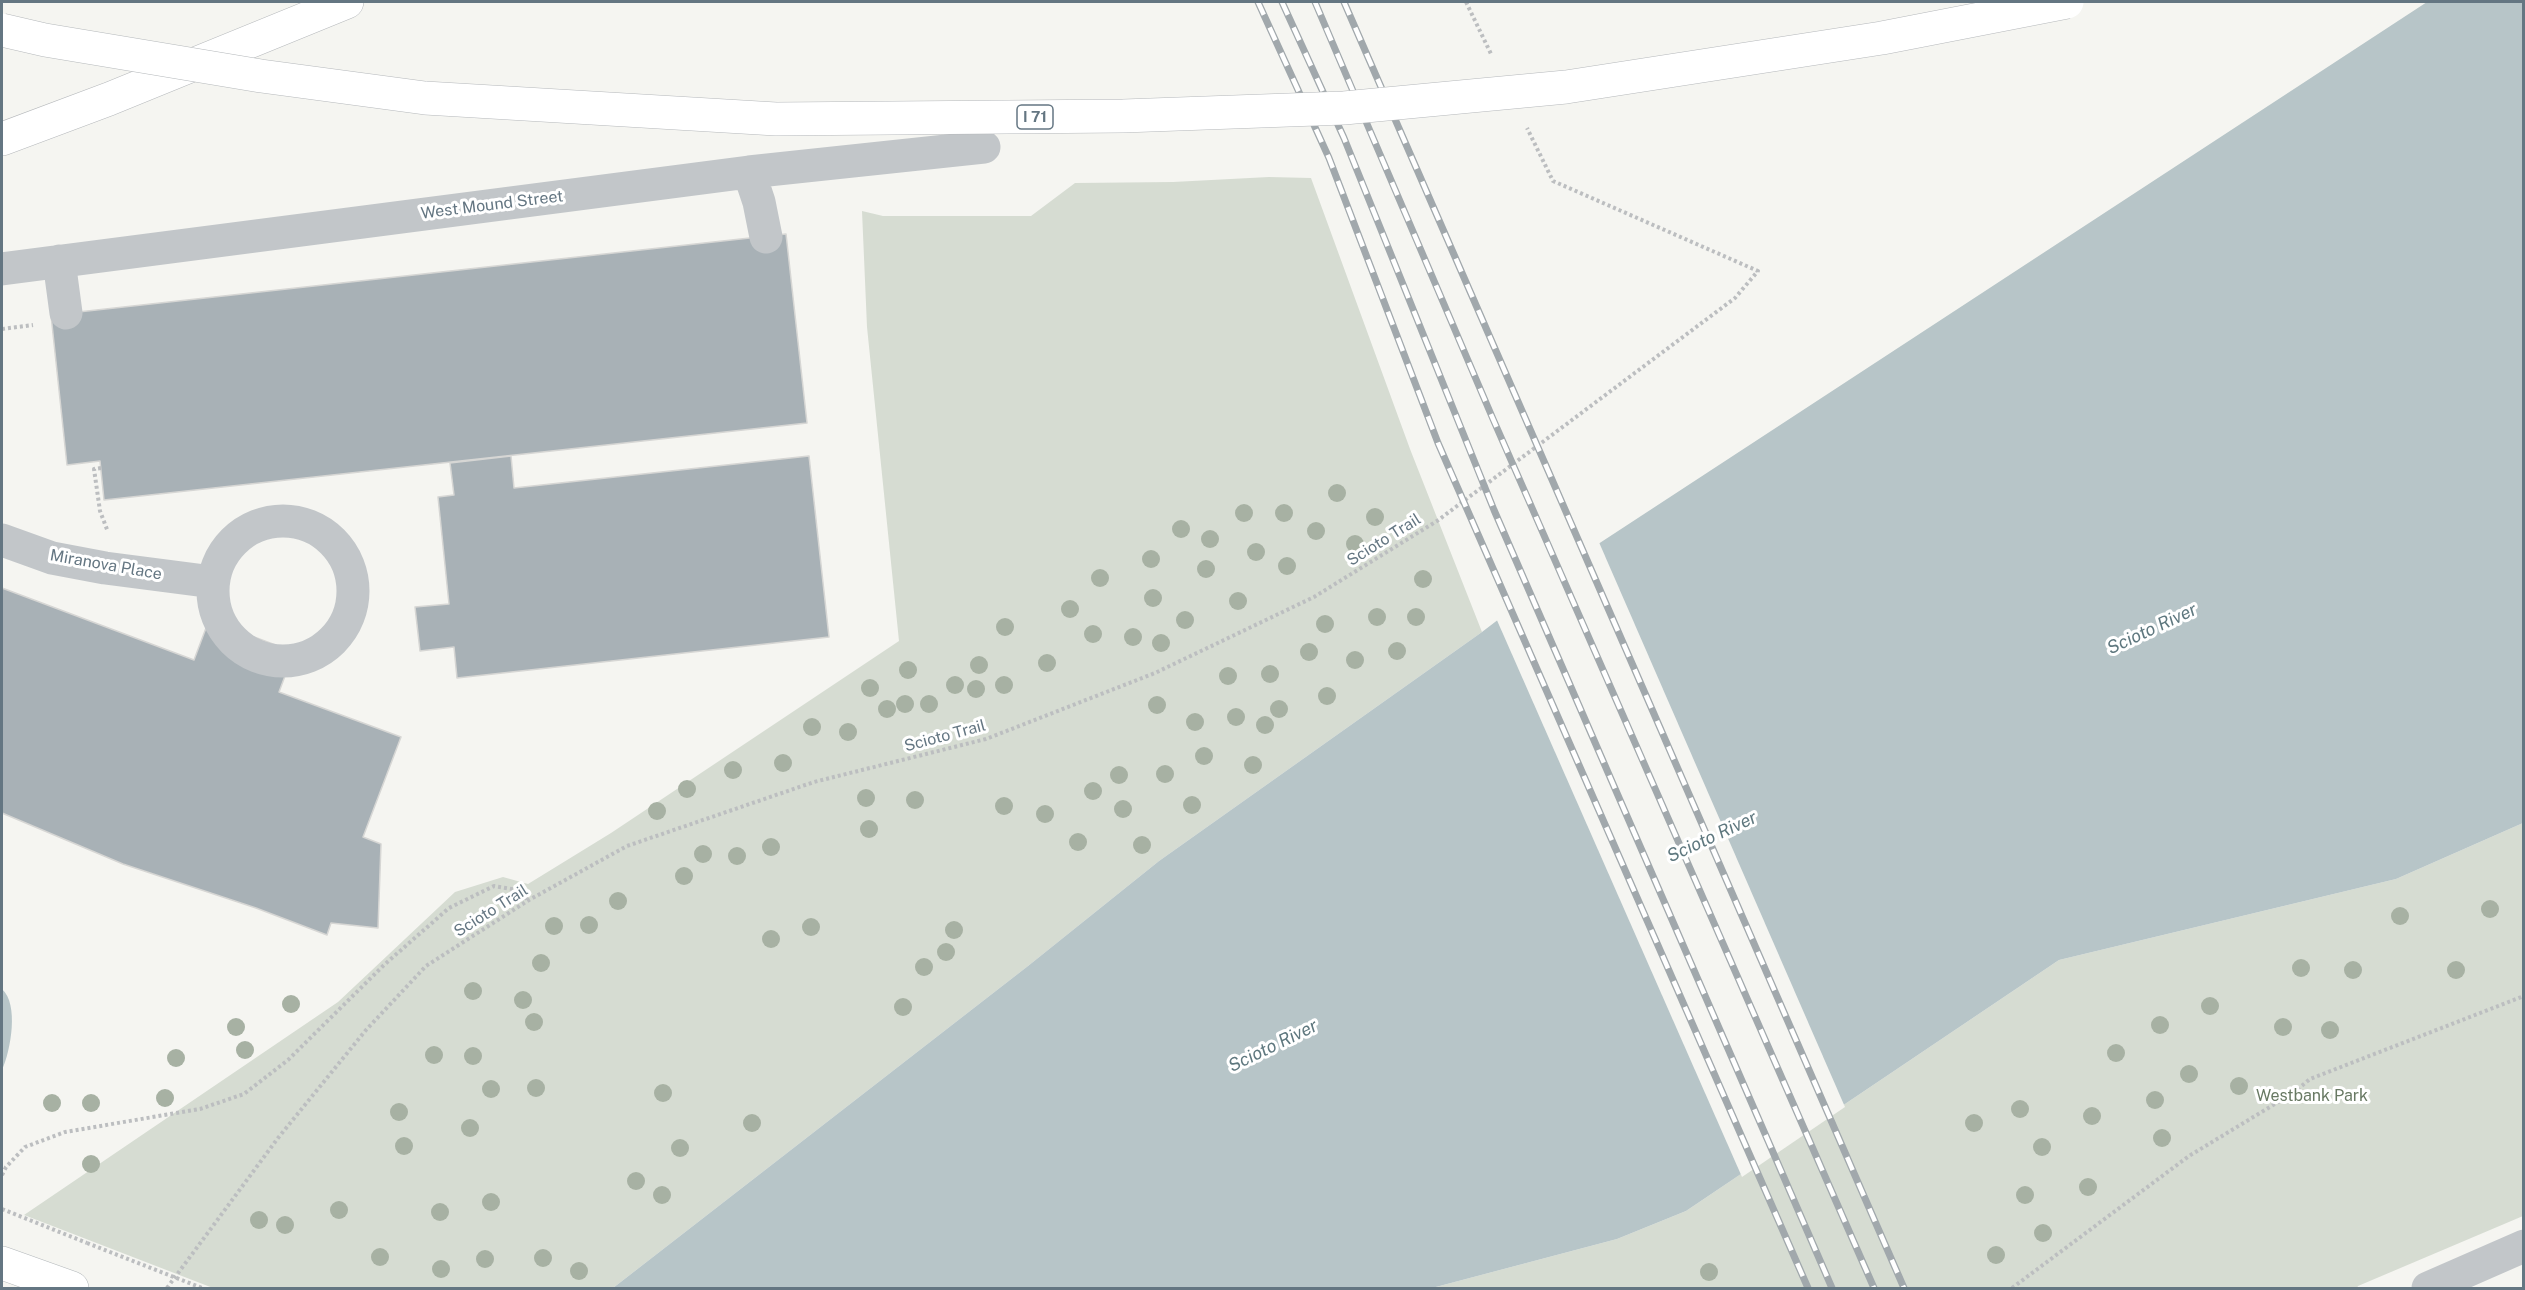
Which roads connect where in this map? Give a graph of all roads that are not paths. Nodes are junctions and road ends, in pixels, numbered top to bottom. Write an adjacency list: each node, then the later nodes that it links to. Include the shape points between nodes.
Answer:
1 (347, 2): 4 (main road)
2 (2067, 2): 3 (main road, I 71, bridge, via 1882,38 1566,87 1344,108 1123,116 776,119 425,98 261,76)
3 (2, 30)
4 (2, 139)
5 (984, 147): 6 (street, West Mound Street)
6 (749, 172): 7 (street); 8 (street, West Mound Street)
7 (766, 237)
8 (59, 261): 9 (street, West Mound Street); 10 (street)
9 (2, 269)
10 (66, 313)
11 (2, 540): 12 (street, Miranova Place, via 52,558)
12 (213, 582): 12 (street, via 213,603 224,630 244,650 271,660 299,659 325,647 344,626 353,599 350,571 337,546 315,528 288,520 260,525 235,539 218,562)
13 (2523, 1246): 16 (street)
14 (2, 1263): 15 (main road)
15 (64, 1285)
16 (2428, 1288)

